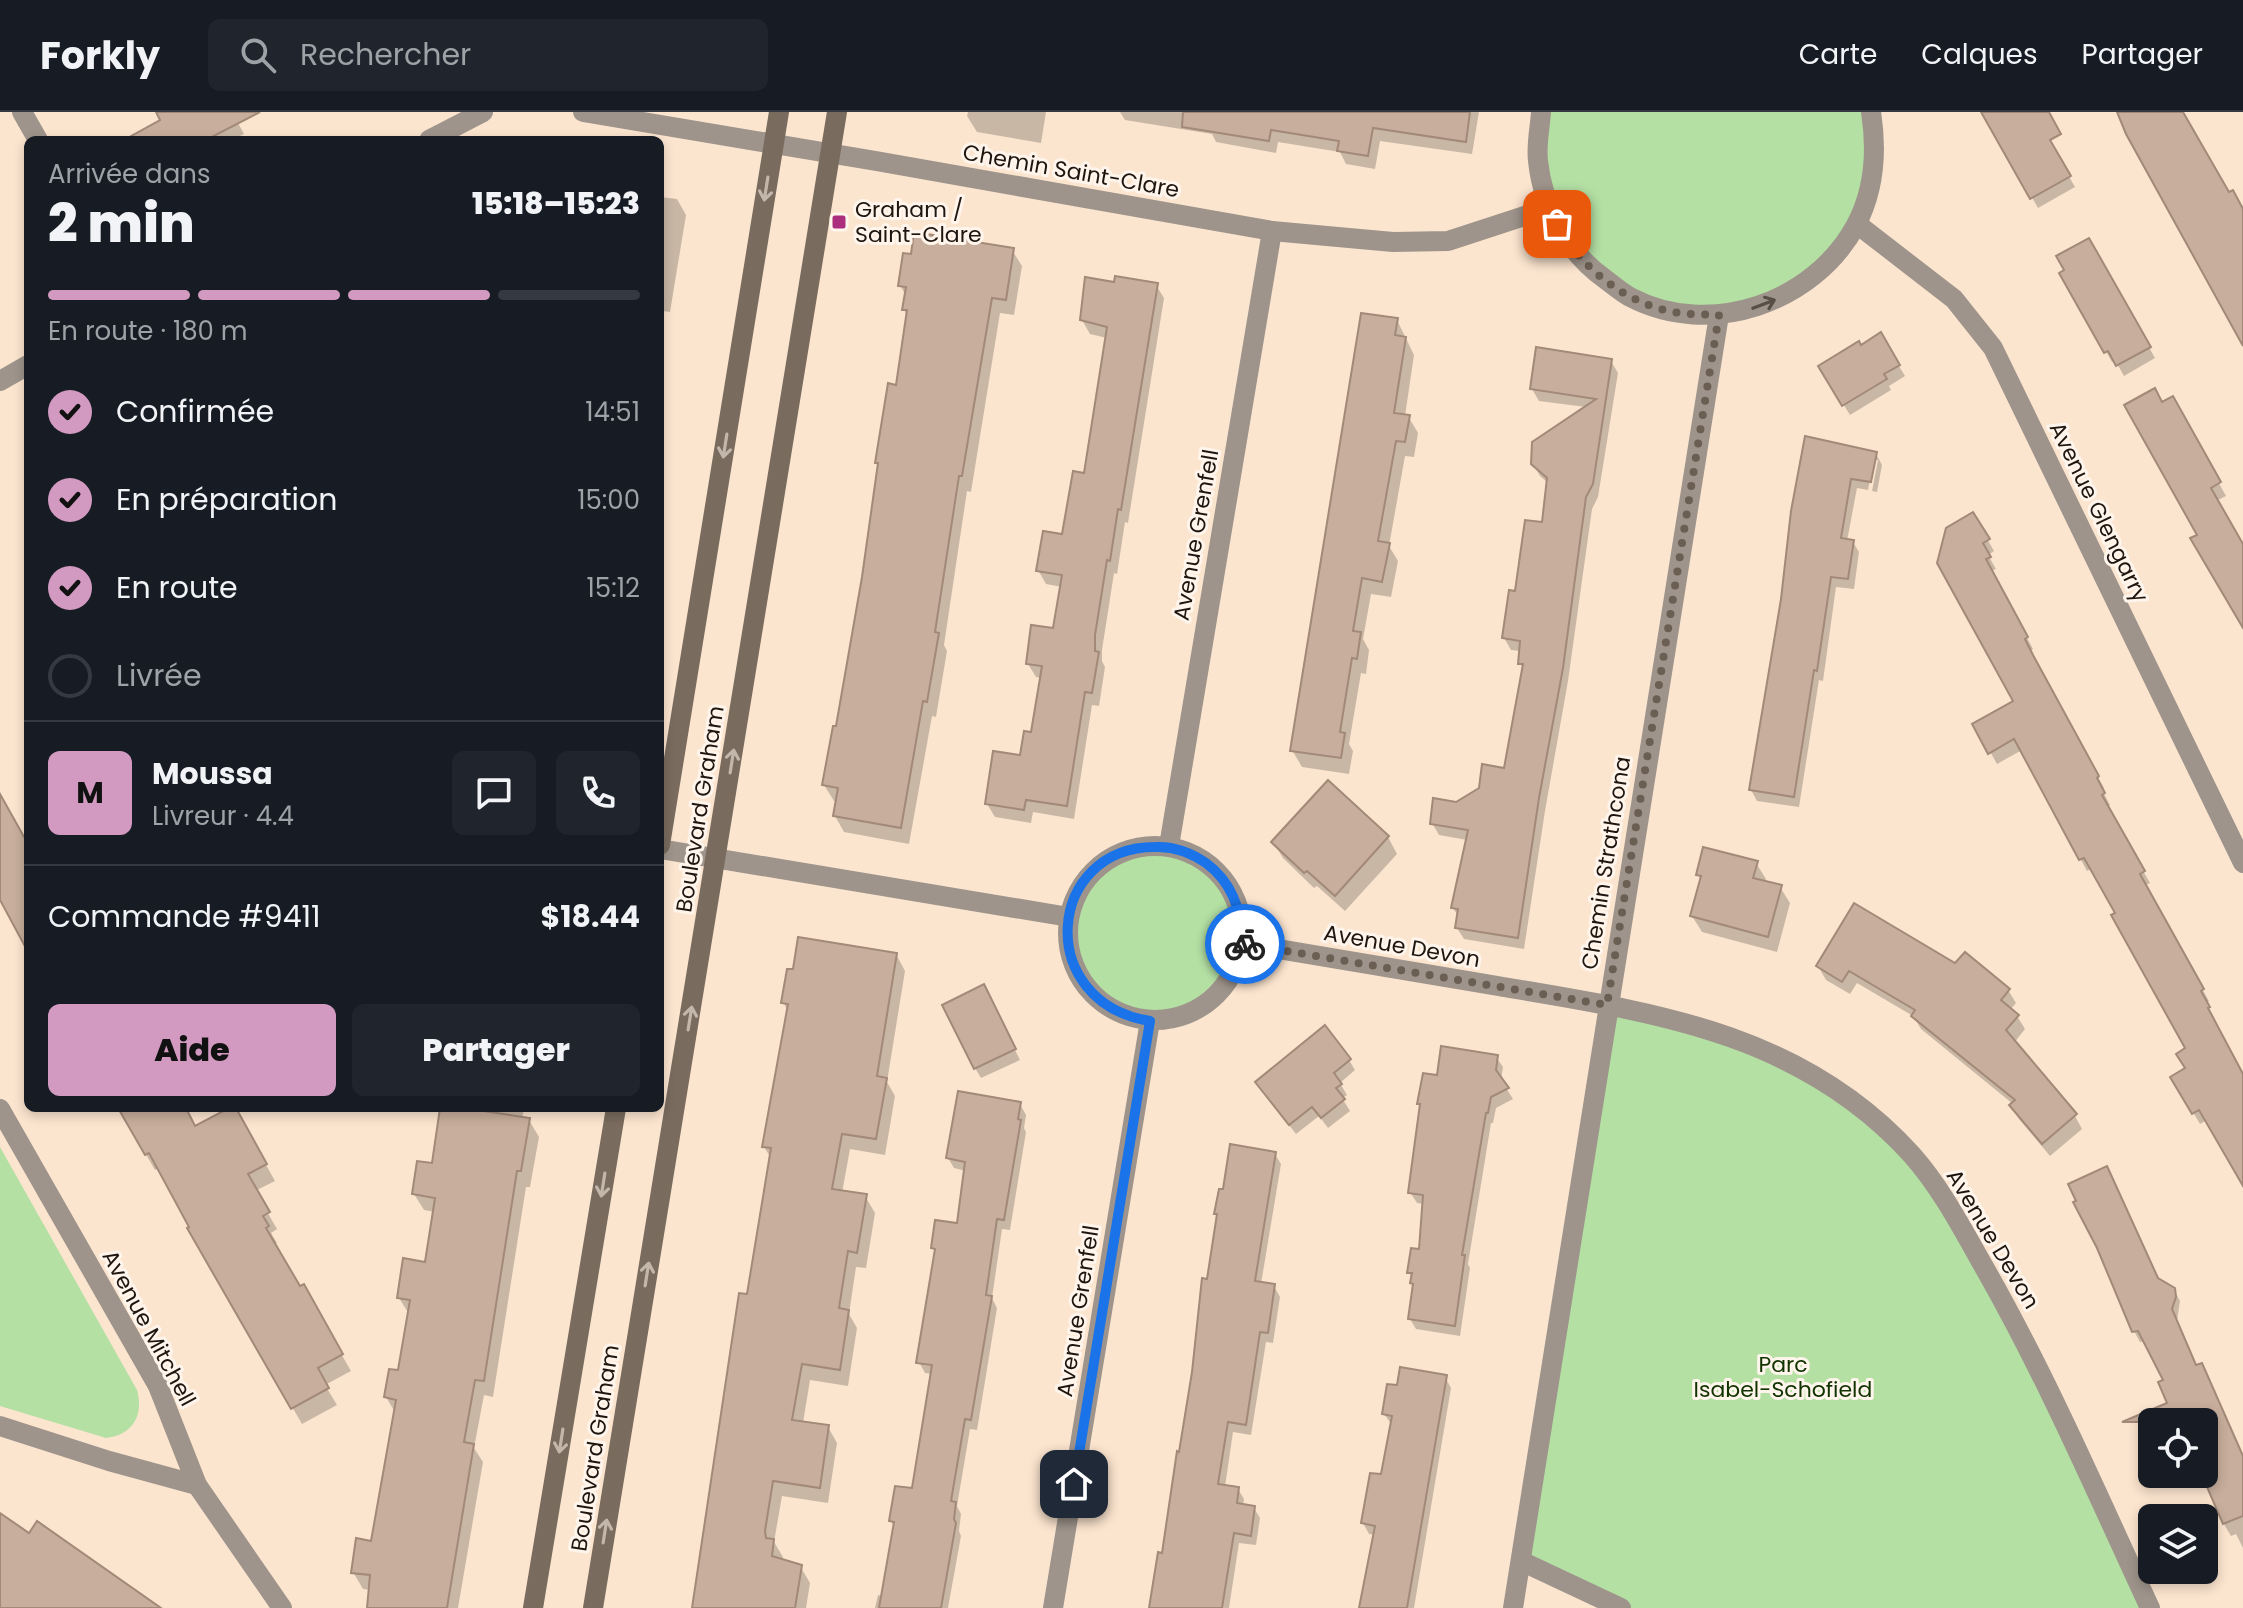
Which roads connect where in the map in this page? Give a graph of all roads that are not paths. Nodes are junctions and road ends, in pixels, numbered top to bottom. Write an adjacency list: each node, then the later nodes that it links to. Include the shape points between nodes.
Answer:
1 (22, 112): 8 (street)
2 (483, 112): 9 (street)
3 (583, 112): 10 (street, Chemin Saint-Clare)
4 (779, 112): 10 (street, Boulevard Graham)
5 (837, 112): 11 (street, Boulevard Graham)
6 (1541, 112): 12 (street, via 1538,160)
7 (1871, 112): 13 (street, via 1876,144 1872,182)
8 (36, 136)
9 (437, 136)
10 (774, 145): 11 (street, Chemin Saint-Clare); 18 (street, Boulevard Graham, one-way to 18)
11 (830, 154): 14 (street, Chemin Saint-Clare); 21 (street, Boulevard Graham, one-way to 11)
12 (1549, 208): 14 (street, Chemin Saint-Clare, via 1448,241 1393,242); 15 (street, via 1565,240 1587,266 1630,297 1673,312)
13 (1857, 224): 15 (street, one-way to 13, via 1756,308 1791,293 1833,258); 22 (street, Avenue Glengarry, via 1954,299 1993,348)
14 (1272, 231): 19 (street, Avenue Grenfell)
15 (1719, 315): 25 (street, Chemin Strathcona)
16 (24, 367): 17 (street)
17 (0, 381)
18 (664, 822)
19 (1169, 846): 23 (street, via 1130,849 1098,866 1084,881); 24 (street, via 1195,855 1217,871 1238,905)
20 (664, 848): 21 (street)
21 (716, 857): 23 (street); 34 (street, Boulevard Graham, one-way to 21)
22 (2243, 863)
23 (1069, 917): 26 (street, via 1069,955 1084,986 1114,1011)
24 (1242, 943): 25 (street, Avenue Devon); 26 (street, via 1228,982 1211,1000 1191,1013)
25 (1607, 1005): 31 (street, Chemin Strathcona); 38 (street, Avenue Devon, via 1731,1036 1799,1064 1857,1104 1912,1155 1946,1201 2028,1344)
26 (1150, 1021): 35 (street, Avenue Grenfell)
27 (0, 1109): 30 (street, Avenue Mitchell, via 158,1386)
28 (615, 1112): 33 (street, Boulevard Graham, one-way to 33)
29 (0, 1426): 30 (street)
30 (197, 1485): 32 (street, Avenue Mitchell)
31 (1521, 1561): 36 (street, Chemin Strathcona); 37 (street)
32 (282, 1608)
33 (533, 1608)
34 (593, 1608)
35 (1053, 1608)
36 (1513, 1608)
37 (1621, 1608)
38 (2150, 1608)

